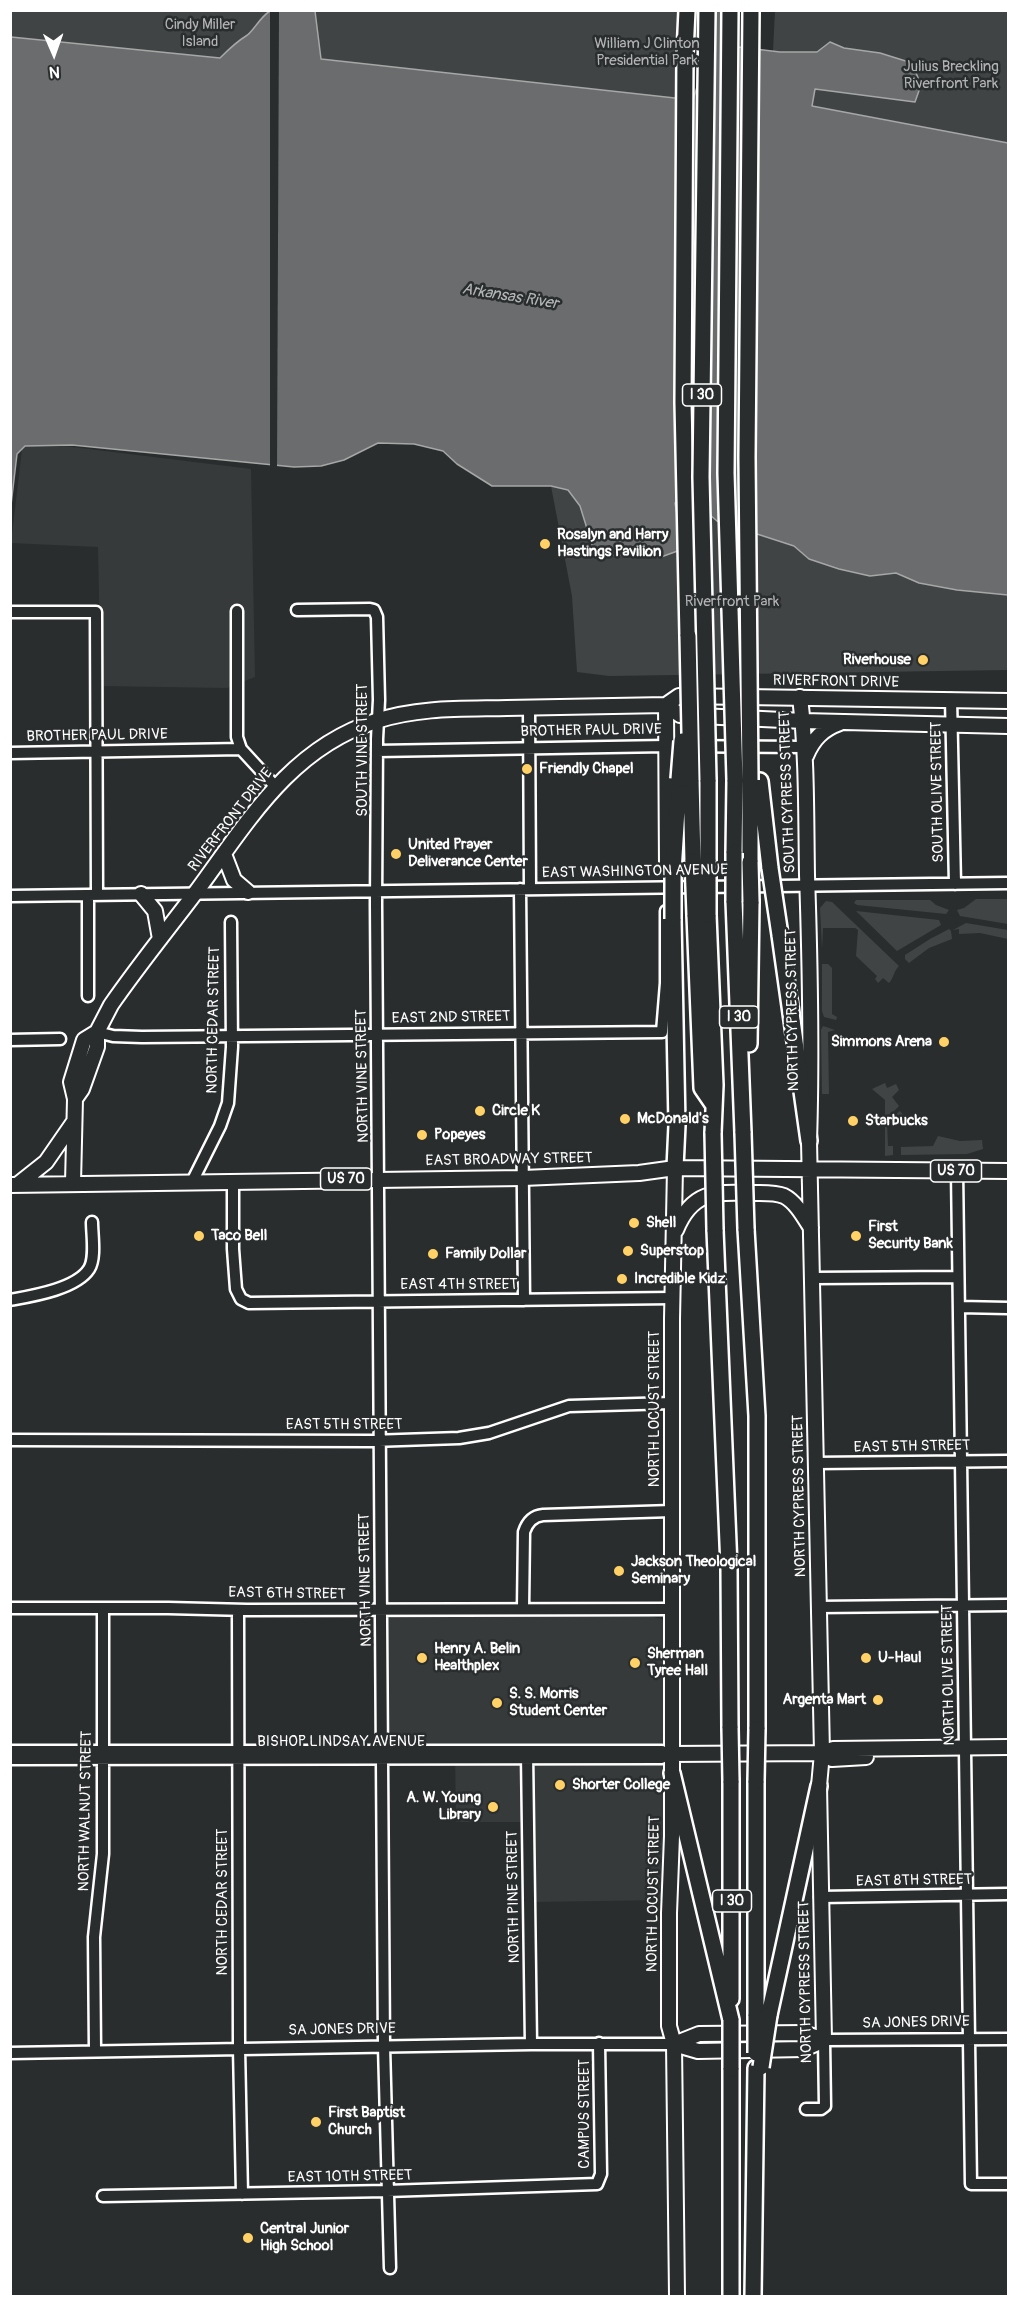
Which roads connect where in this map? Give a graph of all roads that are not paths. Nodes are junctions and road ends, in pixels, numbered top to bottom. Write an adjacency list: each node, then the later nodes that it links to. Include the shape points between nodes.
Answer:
1 (687, 10): 25 (highway, bridge)
2 (707, 10): 29 (highway, I 30, bridge, via 701,477 708,780)
3 (730, 10): 26 (highway, I 30, bridge, via 726,473)
4 (751, 10): 26 (highway, bridge, via 747,457 750,704 757,713)
5 (297, 610): 13 (street, SOUTH VINE STREET, via 374,610)
6 (237, 611): 20 (street, via 237,737)
7 (10, 612): 22 (street, via 96,612)
8 (800, 697): 9 (main road, RIVERFRONT DRIVE); 11 (main road, RIVERFRONT DRIVE, via 679,696); 14 (main road, SOUTH CYPRESS STREET)
9 (951, 699): 10 (main road, RIVERFRONT DRIVE); 16 (street, SOUTH OLIVE STREET)
10 (1008, 701)
11 (666, 705): 12 (main road, RIVERFRONT DRIVE); 14 (main road, RIVERFRONT DRIVE, via 680,715); 18 (main road)
12 (529, 708): 13 (main road, RIVERFRONT DRIVE, via 441,710); 19 (street)
13 (377, 721): 21 (street, SOUTH VINE STREET); 27 (main road, RIVERFRONT DRIVE, via 320,747)
14 (803, 721): 15 (main road, RIVERFRONT DRIVE); 23 (main road, SOUTH CYPRESS STREET)
15 (845, 722): 16 (main road, RIVERFRONT DRIVE); 23 (main road, via 825,730)
16 (952, 724): 17 (main road); 31 (street, SOUTH OLIVE STREET)
17 (1008, 726)
18 (666, 746): 19 (street, BROTHER PAUL DRIVE); 23 (street, BROTHER PAUL DRIVE); 33 (main road)
19 (530, 748): 21 (street, BROTHER PAUL DRIVE); 34 (street)
20 (241, 749): 22 (street, BROTHER PAUL DRIVE); 27 (street)
21 (377, 751): 35 (street, SOUTH VINE STREET)
22 (97, 752): 24 (street, BROTHER PAUL DRIVE); 39 (street)
23 (805, 752): 32 (main road, SOUTH CYPRESS STREET)
24 (10, 753)
25 (685, 780): 29 (highway); 53 (highway, bridge, via 673,871 678,1125)
26 (748, 780): 51 (highway, bridge, via 751,902 748,1096); 51 (highway, I 30, bridge, via 734,854); 52 (highway, bridge, via 770,868)
27 (275, 786): 28 (main road, RIVERFRONT DRIVE)
28 (224, 854): 36 (main road, via 234,880); 37 (main road, RIVERFRONT DRIVE)
29 (701, 861): 107 (highway, I 30, bridge, via 701,915 715,1085 715,1230 729,1566)
30 (1008, 883): 31 (street, EAST WASHINGTON AVENUE)
31 (955, 884): 32 (street, EAST WASHINGTON AVENUE)
32 (808, 885): 33 (street, EAST WASHINGTON AVENUE); 52 (main road, NORTH CYPRESS STREET)
33 (666, 887): 34 (street, EAST WASHINGTON AVENUE); 45 (street, EAST 2ND STREET, via 662,1032)
34 (525, 889): 35 (street, EAST WASHINGTON AVENUE); 45 (street)
35 (377, 890): 36 (street, EAST WASHINGTON AVENUE); 46 (street, NORTH VINE STREET)
36 (248, 892): 37 (street, EAST WASHINGTON AVENUE)
37 (194, 893): 38 (street, EAST WASHINGTON AVENUE); 42 (main road, RIVERFRONT DRIVE)
38 (141, 894): 39 (street, EAST WASHINGTON AVENUE); 42 (main road, via 155,911)
39 (92, 895): 40 (street, EAST WASHINGTON AVENUE); 43 (street)
40 (10, 896)
41 (231, 922): 47 (street, NORTH CEDAR STREET)
42 (160, 939): 44 (main road, RIVERFRONT DRIVE)
43 (88, 996)
44 (96, 1032): 47 (street, EAST 2ND STREET, via 142,1038); 50 (main road, RIVERFRONT DRIVE, via 97,1047 75,1099)
45 (521, 1032): 46 (street, EAST 2ND STREET); 57 (street)
46 (377, 1035): 47 (street, EAST 2ND STREET); 58 (street, NORTH VINE STREET)
47 (232, 1036): 59 (street, NORTH CEDAR STREET, via 226,1109)
48 (60, 1039): 49 (street)
49 (10, 1040)
50 (73, 1123): 61 (main road, RIVERFRONT DRIVE); 62 (main road, via 46,1162)
51 (743, 1133): 106 (highway, I 30, bridge, via 756,1416 756,1781)
52 (808, 1141): 54 (main road, NORTH CYPRESS STREET)
53 (675, 1168): 54 (main road, EAST BROADWAY STREET / US 70); 57 (main road, EAST BROADWAY STREET / US 70); 65 (main road, NORTH LOCUST STREET)
54 (809, 1169): 55 (main road, EAST BROADWAY STREET / US 70); 64 (main road, NORTH CYPRESS STREET)
55 (957, 1171): 56 (main road, EAST BROADWAY STREET / US 70); 66 (street, NORTH OLIVE STREET)
56 (1008, 1171)
57 (523, 1178): 58 (main road, EAST BROADWAY STREET / US 70); 70 (street)
58 (379, 1179): 60 (main road, EAST BROADWAY STREET / US 70); 71 (street, NORTH VINE STREET)
59 (192, 1182): 60 (main road, EAST BROADWAY STREET / US 70); 61 (main road, EAST BROADWAY STREET / US 70)
60 (233, 1182): 71 (street, EAST 4TH STREET, via 236,1288 245,1301)
61 (74, 1183): 62 (main road, EAST BROADWAY STREET / US 70)
62 (14, 1185)
63 (92, 1222): 69 (street, via 89,1269 76,1279 38,1295)
64 (811, 1228): 65 (main road, via 797,1207 783,1196 730,1192 707,1194 693,1203 682,1214); 67 (main road, NORTH CYPRESS STREET)
65 (674, 1234): 68 (main road, NORTH LOCUST STREET)
66 (958, 1277): 67 (street); 72 (street, NORTH OLIVE STREET)
67 (813, 1278): 79 (main road, NORTH CYPRESS STREET)
68 (673, 1298): 70 (street, EAST 4TH STREET); 74 (main road, NORTH LOCUST STREET)
69 (10, 1300)
70 (524, 1300): 71 (street, EAST 4TH STREET)
71 (380, 1301): 75 (street, NORTH VINE STREET)
72 (958, 1307): 73 (street); 77 (street, NORTH OLIVE STREET)
73 (1008, 1308)
74 (672, 1403): 75 (street, EAST 5TH STREET, via 569,1406 467,1437); 80 (main road, NORTH LOCUST STREET)
75 (380, 1439): 76 (street, EAST 5TH STREET); 89 (street, NORTH VINE STREET)
76 (10, 1440)
77 (961, 1461): 78 (street, EAST 5TH STREET); 79 (street, EAST 5TH STREET); 81 (street, NORTH OLIVE STREET)
78 (1008, 1461)
79 (815, 1462): 83 (main road, NORTH CYPRESS STREET)
80 (672, 1511): 86 (street, via 543,1515 530,1521 524,1530); 87 (main road, NORTH LOCUST STREET)
81 (963, 1605): 82 (street); 83 (street); 92 (street, NORTH OLIVE STREET)
82 (1008, 1605)
83 (818, 1606): 93 (main road, NORTH CYPRESS STREET)
84 (10, 1608): 85 (street, EAST 6TH STREET)
85 (103, 1608): 88 (street, EAST 6TH STREET); 96 (street, NORTH WALNUT STREET)
86 (523, 1608): 87 (street, EAST 6TH STREET); 89 (street, EAST 6TH STREET)
87 (671, 1609): 95 (main road, NORTH LOCUST STREET)
88 (237, 1610): 89 (street, EAST 6TH STREET); 97 (street, NORTH CEDAR STREET)
89 (382, 1610): 94 (street, NORTH VINE STREET)
90 (1008, 1747): 92 (main road, BISHOP LINDSAY AVENUE)
91 (10, 1751): 96 (street, BISHOP LINDSAY AVENUE)
92 (965, 1752): 93 (main road, BISHOP LINDSAY AVENUE, via 832,1759); 99 (main road, BISHOP LINDSAY AVENUE); 104 (street, NORTH OLIVE STREET)
93 (822, 1753): 95 (main road, BISHOP LINDSAY AVENUE); 102 (main road, NORTH CYPRESS STREET)
94 (383, 1754): 97 (street, BISHOP LINDSAY AVENUE); 98 (street, BISHOP LINDSAY AVENUE); 114 (street, NORTH VINE STREET)
95 (671, 1754): 98 (street, BISHOP LINDSAY AVENUE, via 661,1758); 101 (main road, NORTH LOCUST STREET)
96 (103, 1755): 97 (street, BISHOP LINDSAY AVENUE); 100 (street, BISHOP LINDSAY AVENUE); 116 (street, NORTH WALNUT STREET, via 102,1873 94,1937)
97 (237, 1755): 115 (street, NORTH CEDAR STREET)
98 (527, 1755): 112 (street, NORTH PINE STREET)
99 (1008, 1755)
100 (10, 1759)
101 (672, 1773): 107 (highway); 113 (main road, NORTH LOCUST STREET, via 669,2026)
102 (819, 1786): 105 (main road, NORTH CYPRESS STREET); 106 (highway)
103 (1008, 1894): 104 (street, EAST 8TH STREET)
104 (967, 1895): 105 (street, EAST 8TH STREET); 108 (street, NORTH OLIVE STREET)
105 (820, 1897): 110 (main road, NORTH CYPRESS STREET)
106 (762, 2016): 127 (highway, bridge, via 755,2098)
107 (731, 2020): 126 (highway, I 30, bridge)
108 (969, 2039): 109 (street, SA JONES DRIVE); 110 (street, SA JONES DRIVE); 120 (street, NORTH OLIVE STREET, via 971,2184)
109 (1008, 2039)
110 (824, 2040): 113 (main road, SA JONES DRIVE, via 804,2033 699,2034); 118 (street, NORTH CYPRESS STREET, via 825,2106)
111 (599, 2043): 112 (street, SA JONES DRIVE); 113 (street, SA JONES DRIVE); 119 (street, CAMPUS STREET, via 601,2174)
112 (531, 2044): 114 (street, SA JONES DRIVE)
113 (674, 2044): 125 (main road, NORTH LOCUST STREET)
114 (384, 2046): 115 (street, SA JONES DRIVE); 121 (street, NORTH VINE STREET)
115 (239, 2048): 116 (street, SA JONES DRIVE); 122 (street, NORTH CEDAR STREET)
116 (95, 2050): 117 (street, SA JONES DRIVE)
117 (10, 2053)
118 (806, 2109)
119 (597, 2184): 121 (street, EAST 10TH STREET)
120 (1008, 2184)
121 (387, 2191): 122 (street, EAST 10TH STREET); 124 (street, NORTH VINE STREET)
122 (243, 2194): 123 (street, EAST 10TH STREET)
123 (103, 2196)
124 (390, 2268)
125 (677, 2296)
126 (731, 2296)
127 (753, 2296)

